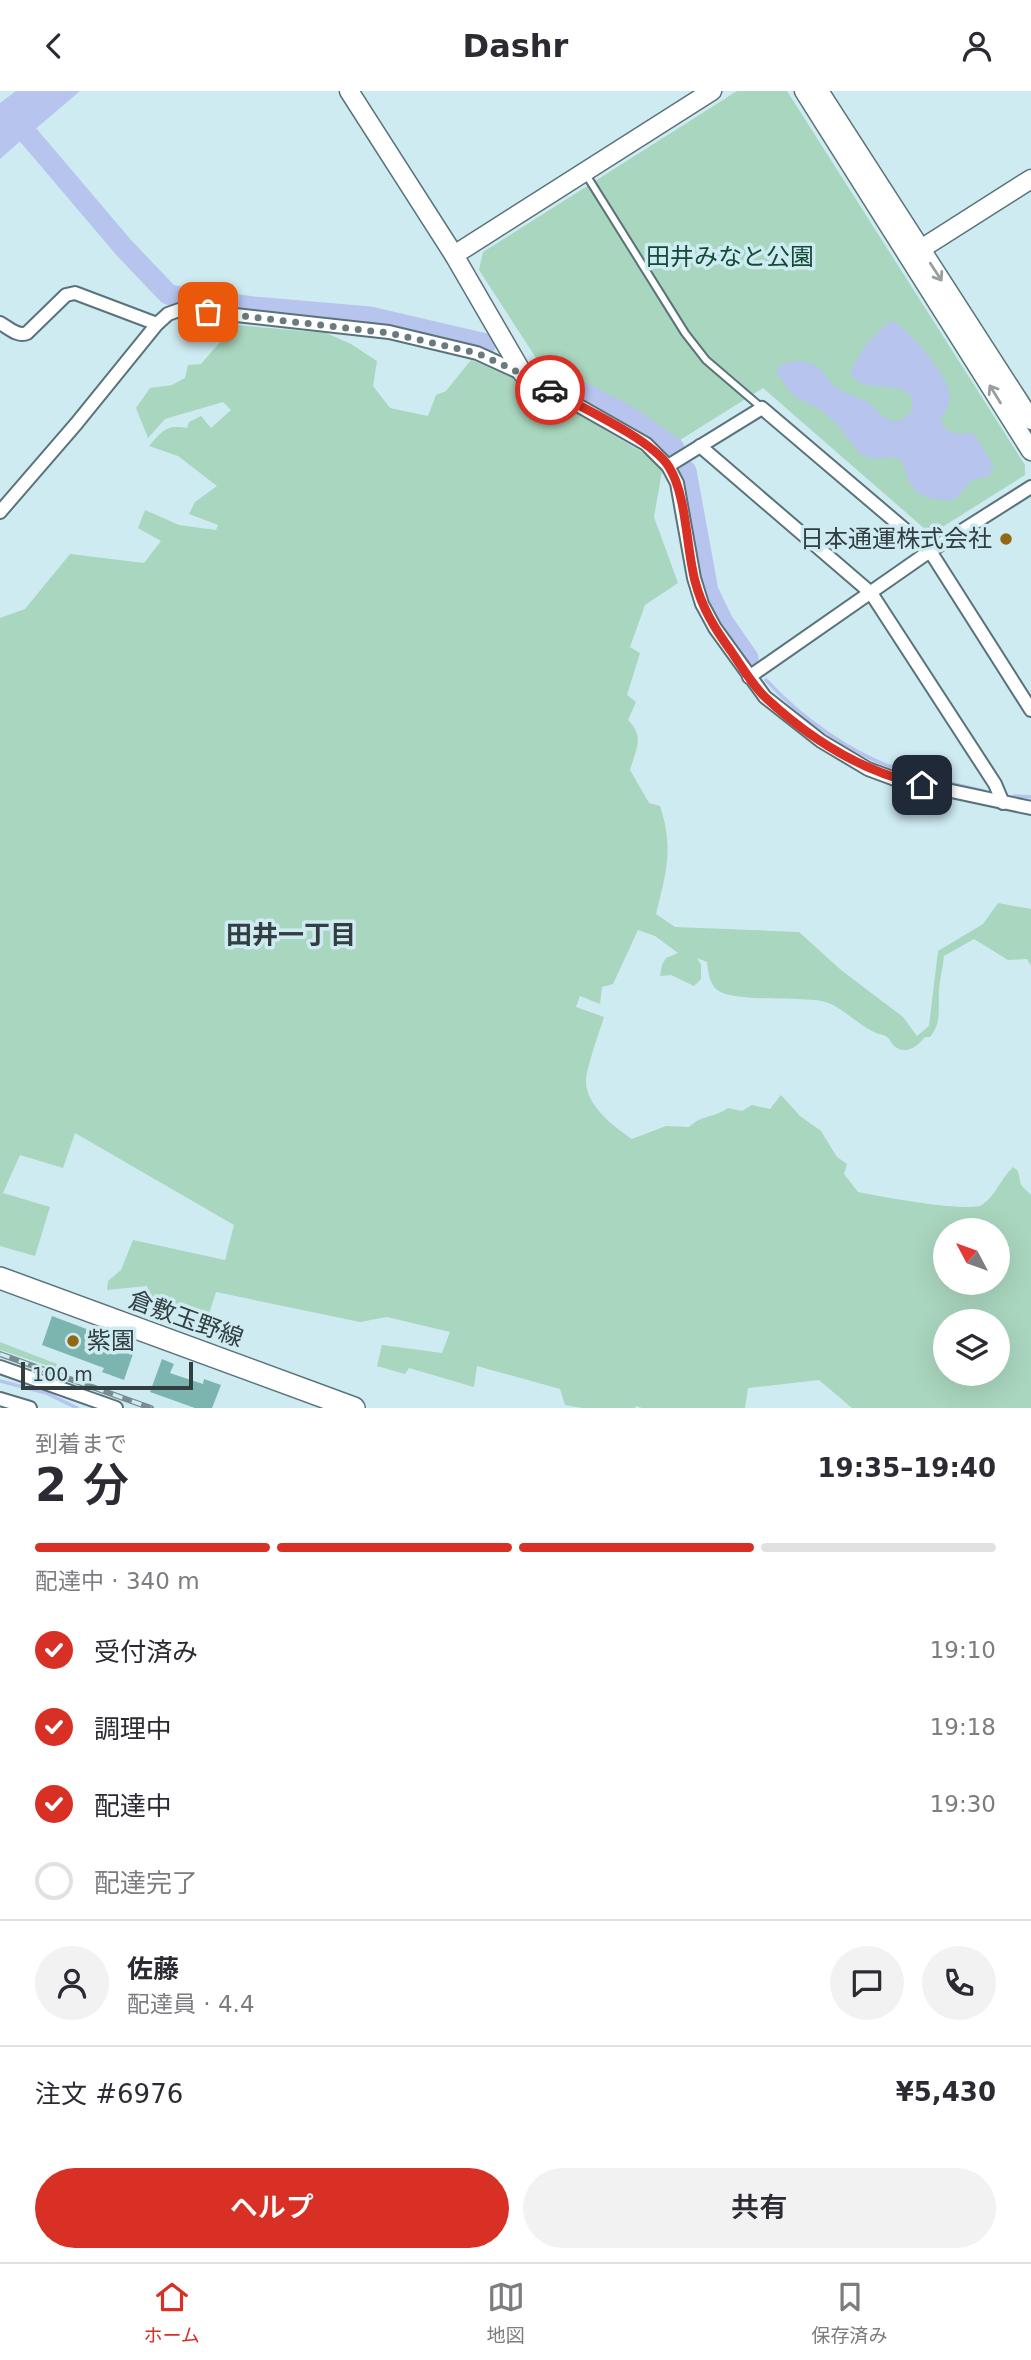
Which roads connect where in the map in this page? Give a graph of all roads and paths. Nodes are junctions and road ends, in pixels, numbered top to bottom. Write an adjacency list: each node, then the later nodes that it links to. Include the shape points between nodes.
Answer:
1 (349, 91): 8 (street)
2 (712, 91): 5 (street)
3 (804, 91): 7 (street)
4 (819, 91): 7 (street)
5 (584, 172): 8 (street); 12 (lane, via 685,333 706,360)
6 (1031, 179): 7 (street)
7 (915, 252): 13 (street, one-way to 13); 15 (street, one-way to 7)
8 (454, 255): 11 (street)
9 (0, 323): 10 (street, via 22,335 66,295 75,293)
10 (158, 324): 11 (street, via 182,309 389,333 477,353); 18 (street)
11 (523, 375): 16 (street, via 646,444)
12 (761, 408): 14 (street); 19 (street)
13 (1031, 420)
14 (701, 446): 16 (street); 20 (street)
15 (1031, 451)
16 (668, 466): 21 (street, via 677,483 702,604)
17 (1031, 487): 19 (street)
18 (0, 512)
19 (930, 551): 20 (street); 22 (street)
20 (871, 593): 21 (street); 23 (street)
21 (749, 677): 23 (street, via 792,719 868,769)
22 (1031, 710)
23 (1003, 803): 24 (street)
24 (1031, 808)
25 (0, 1279): 30 (main road, 倉敷玉野線)
26 (0, 1367): 29 (street)
27 (0, 1399): 28 (street)
28 (30, 1408)
29 (116, 1408)
30 (354, 1408)

